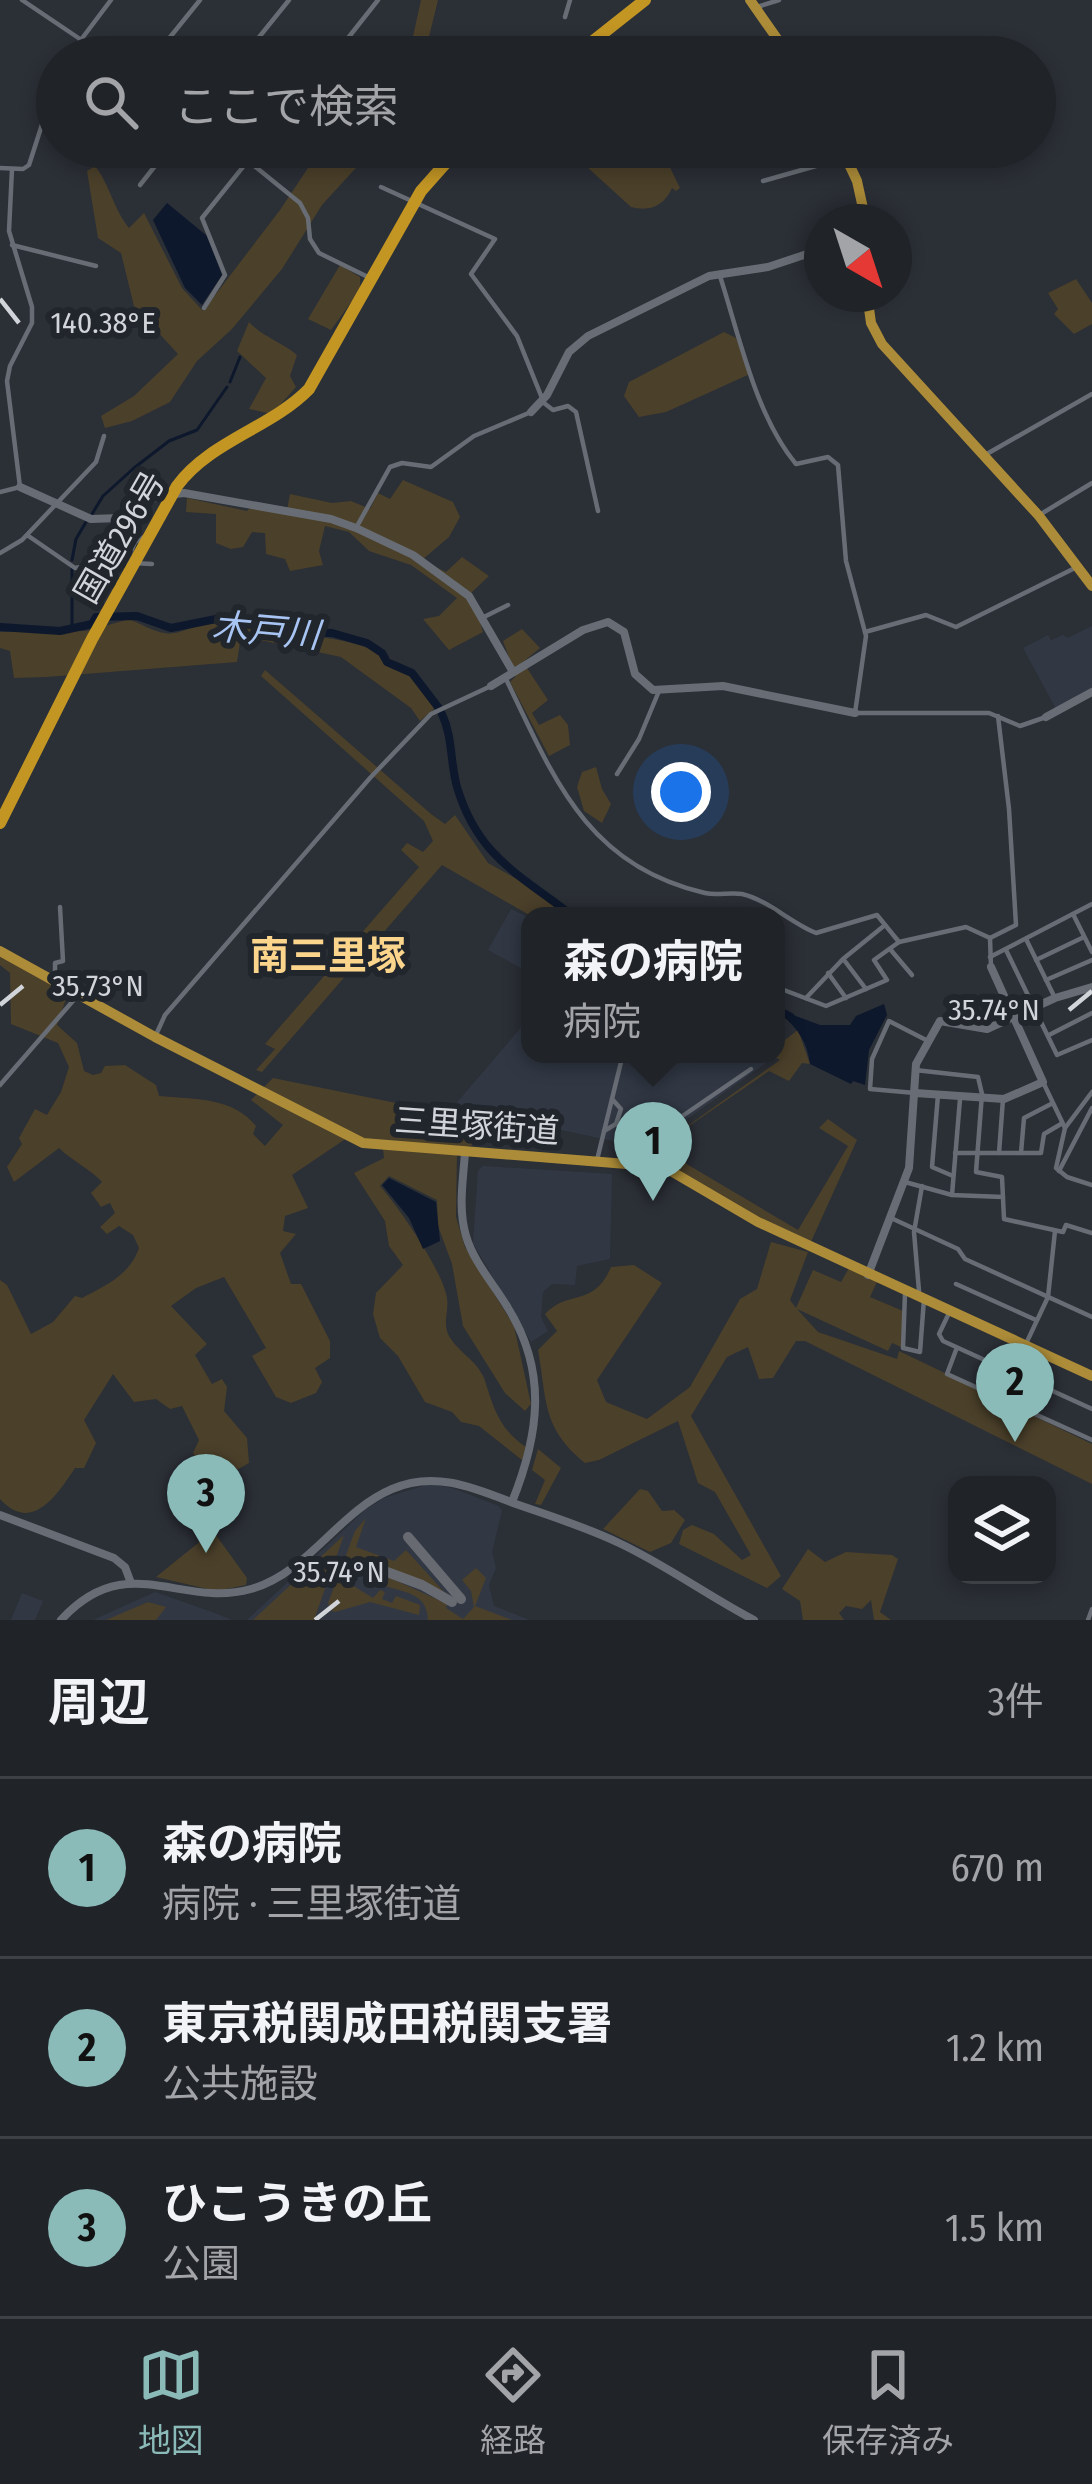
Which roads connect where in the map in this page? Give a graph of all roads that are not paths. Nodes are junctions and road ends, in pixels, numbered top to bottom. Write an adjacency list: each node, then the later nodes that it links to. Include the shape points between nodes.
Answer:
1 (22, 0): 11 (street)
2 (111, 0): 12 (street)
3 (200, 0): 13 (street)
4 (289, 0): 14 (street)
5 (378, 0): 15 (street)
6 (570, 0): 10 (street)
7 (645, 0): 16 (highway)
8 (779, 0): 9 (street)
9 (753, 4): 17 (main road)
10 (565, 17)
11 (76, 36)
12 (82, 36)
13 (171, 36)
14 (260, 36)
15 (349, 36)
16 (600, 36)
17 (775, 36)
18 (36, 144): 26 (street, via 29,165)
19 (0, 168): 26 (street)
20 (153, 168): 28 (street)
21 (242, 168): 38 (street, via 202,218 225,275)
22 (257, 168): 37 (street, via 300,203 319,253)
23 (439, 168): 30 (highway, 国道296号)
24 (799, 168): 27 (street)
25 (851, 168): 31 (main road)
26 (12, 169): 32 (street)
27 (763, 181)
28 (140, 185)
29 (381, 187): 30 (street)
30 (415, 202): 37 (highway, 国道296号); 41 (street, via 495,239 471,274 518,337)
31 (862, 204)
32 (4, 230): 33 (street)
33 (11, 245): 35 (street); 46 (street, via 32,307 7,381)
34 (804, 255): 36 (street)
35 (96, 266)
36 (719, 273): 41 (street, via 580,342); 61 (street, via 766,414 788,453 796,464 831,457 838,464 846,561)
37 (372, 279): 48 (highway, 国道296号, via 304,394 193,468)
38 (204, 308)
39 (871, 312): 44 (main road, via 876,337)
40 (1092, 394): 44 (street)
41 (542, 401): 42 (street); 50 (street, via 576,412)
42 (531, 412): 52 (street, via 484,430 431,467 390,467)
43 (104, 436): 49 (street, via 96,462)
44 (985, 455): 51 (main road)
45 (1092, 483): 51 (street)
46 (20, 487): 47 (street); 49 (street)
47 (0, 491)
48 (172, 493): 49 (street, via 110,519); 52 (street); 55 (highway, 国道296号)
49 (56, 502): 53 (street)
50 (598, 511)
51 (1039, 516): 57 (main road)
52 (356, 528): 60 (street, via 441,573)
53 (27, 535): 54 (street); 55 (street, via 75,568)
54 (0, 553)
55 (131, 560): 56 (street); 70 (highway, 国道296号)
56 (152, 564)
57 (1078, 566): 58 (main road); 61 (street, via 956,627 926,615)
58 (1092, 586)
59 (508, 605): 60 (street)
60 (484, 617): 62 (street)
61 (866, 632): 66 (street)
62 (509, 675): 63 (street); 64 (street, via 608,622 626,635 639,681); 73 (street, via 574,810 607,846 657,877)
63 (491, 686): 104 (street, via 431,714)
64 (659, 691): 66 (street, via 723,686); 69 (street)
65 (1092, 692): 68 (street)
66 (855, 713): 67 (street)
67 (998, 716): 68 (street, via 1020,726); 78 (street, via 1018,921)
68 (1046, 717)
69 (617, 774)
70 (0, 823)
71 (1092, 904): 74 (street)
72 (60, 907): 92 (street, via 63,962 55,963)
73 (768, 907)
74 (1073, 914): 77 (street); 79 (street)
75 (785, 917): 76 (street, via 812,932 871,914)
76 (885, 926): 80 (street); 85 (street)
77 (1084, 937): 84 (street); 86 (street)
78 (990, 938): 80 (street, via 966,927); 88 (street)
79 (1026, 939): 82 (street); 86 (street)
80 (898, 942): 81 (street)
81 (890, 949): 90 (street); 94 (street, via 874,960 887,980)
82 (1006, 950): 88 (street); 100 (street)
83 (0, 951): 92 (main road, 三里塚街道)
84 (1092, 952)
85 (843, 958): 89 (street); 94 (street)
86 (1036, 960): 91 (street)
87 (1092, 960): 91 (street)
88 (990, 962): 102 (street)
89 (827, 974): 97 (street); 99 (street)
90 (912, 975)
91 (1046, 980): 98 (street)
92 (55, 981): 96 (main road, 三里塚街道)
93 (1092, 987): 98 (street)
94 (866, 989): 97 (street)
95 (785, 991): 99 (street)
96 (79, 994): 104 (main road, 三里塚街道); 111 (street)
97 (845, 998): 99 (street, via 823,1007)
98 (1055, 998): 100 (street)
99 (805, 1001)
100 (1035, 1007): 102 (street); 103 (street)
101 (1092, 1013): 103 (street)
102 (1014, 1017): 106 (street, via 983,1030 940,1021); 110 (street)
103 (1049, 1035): 105 (street, via 1058,1056)
104 (154, 1037): 124 (main road, 三里塚街道, via 363,1143)
105 (1092, 1040)
106 (928, 1041): 109 (street); 113 (street, via 889,1021 872,1059 872,1090)
107 (621, 1063): 116 (street)
108 (751, 1069): 121 (street, via 646,1141 625,1122)
109 (915, 1070): 113 (street); 117 (street, via 975,1074)
110 (1043, 1082): 118 (street); 119 (street)
111 (0, 1085)
112 (1092, 1092): 122 (street)
113 (915, 1093): 114 (street); 132 (street)
114 (938, 1095): 115 (street); 131 (street, via 932,1167)
115 (960, 1097): 117 (street); 125 (street)
116 (611, 1098): 121 (street, via 621,1109); 123 (street)
117 (982, 1098): 118 (street); 126 (street)
118 (1003, 1099): 127 (street)
119 (1053, 1103): 122 (street); 128 (street, via 1024,1118)
120 (1091, 1112): 130 (street)
121 (616, 1124): 123 (street)
122 (1064, 1126): 128 (street, via 1044,1134 1042,1153); 130 (street)
123 (604, 1131): 129 (street)
124 (465, 1153): 129 (main road, 三里塚街道); 156 (street, via 465,1232 524,1336 536,1382 534,1436)
125 (955, 1153): 126 (street); 131 (street)
126 (977, 1153): 127 (street); 136 (street, via 976,1172 1001,1175)
127 (999, 1153): 128 (street)
128 (1021, 1153)
129 (597, 1160): 141 (main road, 三里塚街道, via 676,1172)
130 (1058, 1171): 133 (street)
131 (953, 1176): 135 (street)
132 (905, 1181): 134 (street); 137 (street)
133 (1092, 1185)
134 (922, 1186): 135 (street); 138 (street)
135 (952, 1195): 136 (street)
136 (1003, 1197): 139 (street, via 1004,1220)
137 (891, 1218): 138 (street); 141 (street)
138 (915, 1229): 144 (street); 145 (street)
139 (1055, 1231): 140 (street); 144 (street)
140 (1091, 1233)
141 (868, 1275): 143 (main road, 三里塚街道)
142 (956, 1285): 148 (street)
143 (905, 1291): 145 (main road, 三里塚街道); 145 (street, via 903,1348 920,1352)
144 (1048, 1297): 147 (street); 148 (street)
145 (921, 1298): 146 (main road, 三里塚街道)
146 (950, 1311): 149 (main road, 三里塚街道); 150 (street, via 939,1334)
147 (1092, 1317)
148 (1036, 1320): 149 (street)
149 (1025, 1345): 151 (street); 152 (main road, 三里塚街道)
150 (957, 1347): 151 (street); 153 (street, via 946,1374)
151 (1013, 1372): 153 (street); 154 (street)
152 (1092, 1376)
153 (1000, 1399): 155 (street)
154 (1092, 1409)
155 (1092, 1440)
156 (512, 1502): 158 (street, via 423,1480 378,1496 290,1570 252,1588 216,1593); 161 (street, via 617,1541)
157 (0, 1515): 158 (street, via 114,1558)
158 (130, 1583): 160 (street, via 92,1596)
159 (1092, 1609): 162 (street)
160 (61, 1620)
161 (754, 1620)
162 (1088, 1620)

